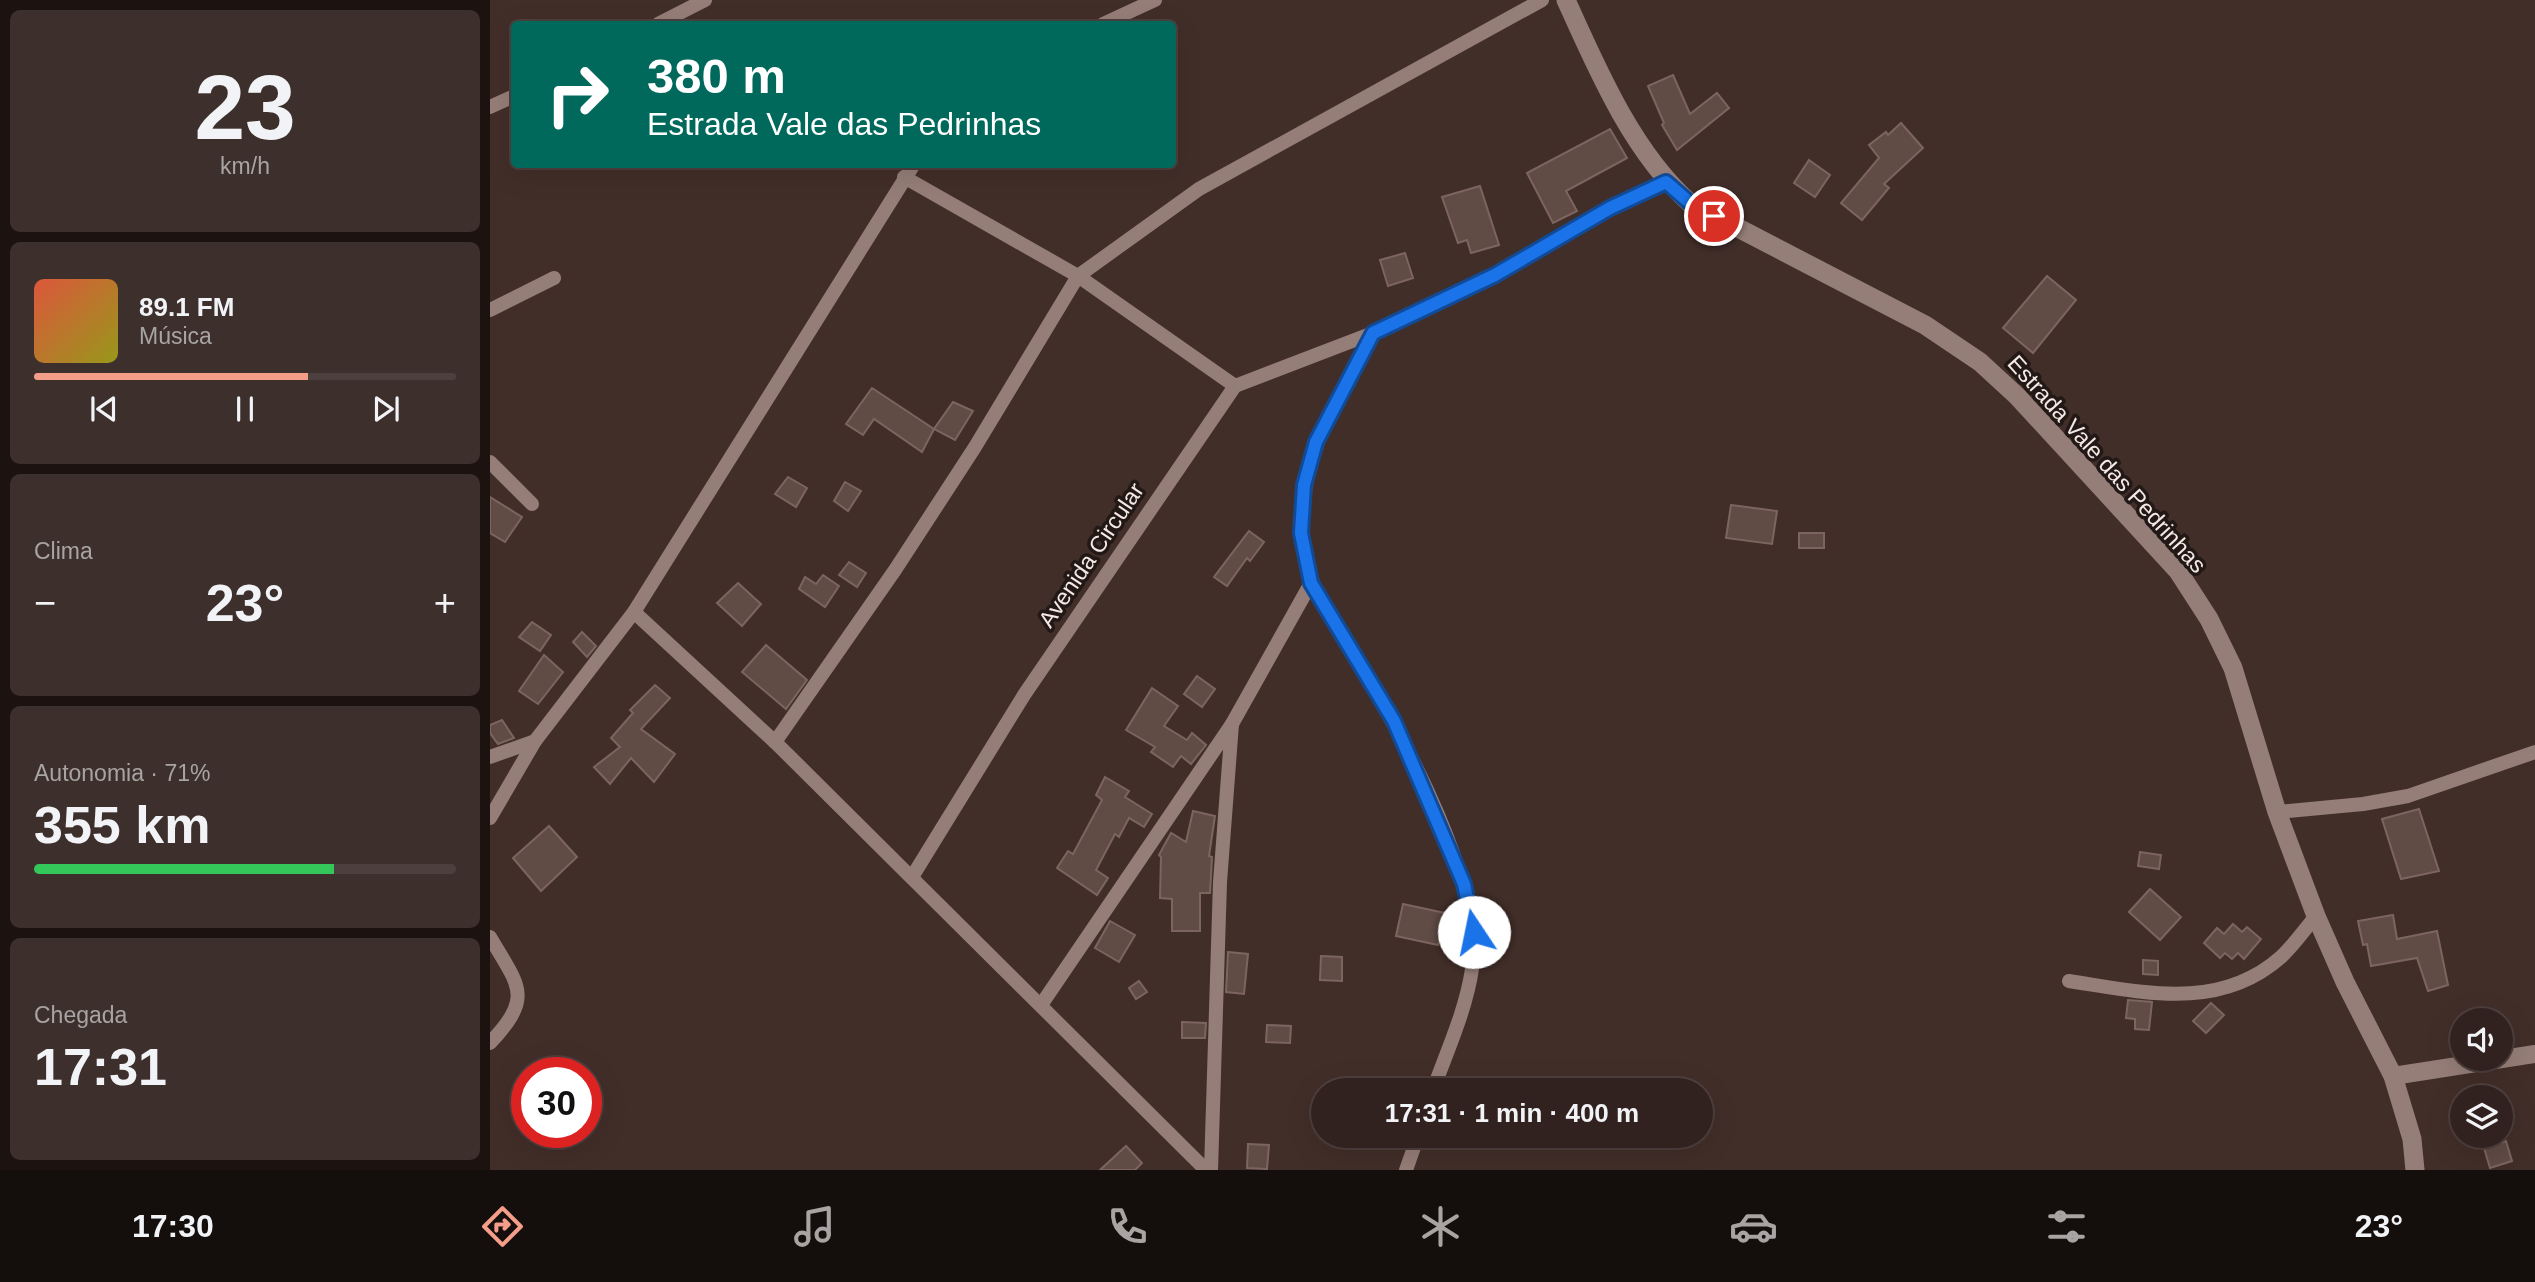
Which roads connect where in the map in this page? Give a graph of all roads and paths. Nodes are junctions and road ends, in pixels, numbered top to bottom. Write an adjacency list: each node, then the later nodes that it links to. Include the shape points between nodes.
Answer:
1 (705, 0): 5 (street)
2 (1155, 0): 6 (street)
3 (1542, 0): 12 (street, via 1199,189)
4 (1566, 0): 11 (main road, Estrada Vale das Pedrinhas, via 1602,79)
5 (664, 21)
6 (1110, 21)
7 (511, 97): 8 (street)
8 (490, 107)
9 (911, 168): 10 (street)
10 (904, 177): 12 (street); 20 (street)
11 (1666, 182): 15 (street, via 1610,208 1495,275); 26 (main road, Estrada Vale das Pedrinhas, via 1690,203 1925,325 1980,362 2017,397 2178,571 2209,619 2233,668)
12 (1078, 276): 16 (street); 23 (street, via 946,492)
13 (554, 278): 14 (street)
14 (490, 310)
15 (1373, 333): 16 (street); 19 (street, via 1316,442 1304,485 1301,533)
16 (1235, 387): 28 (street, Avenida Circular, via 1024,695)
17 (490, 462): 18 (street)
18 (532, 504)
19 (1311, 583): 21 (street); 36 (street, via 1394,721 1464,884 1474,932 1472,970)
20 (634, 612): 22 (street); 23 (street)
21 (1232, 724): 32 (street); 38 (street, via 1220,882)
22 (535, 741): 25 (street); 27 (street)
23 (775, 742): 28 (street)
24 (2535, 752): 26 (street, via 2408,796)
25 (490, 757)
26 (2277, 812): 29 (main road, Estrada Vale das Pedrinhas)
27 (490, 818)
28 (912, 877): 32 (street)
29 (2316, 916): 31 (street, via 2282,956 2260,973 2209,993 2171,996); 35 (main road, Estrada Vale das Pedrinhas)
30 (490, 937): 33 (street, via 520,992 519,1006)
31 (2069, 981)
32 (1041, 1005): 38 (street)
33 (490, 1044)
34 (2535, 1054): 35 (street)
35 (2393, 1076): 40 (main road, Estrada Vale das Pedrinhas, via 2412,1139)
36 (1437, 1078)
37 (1414, 1148): 39 (street)
38 (1209, 1170)
39 (1406, 1170)
40 (2415, 1170)

